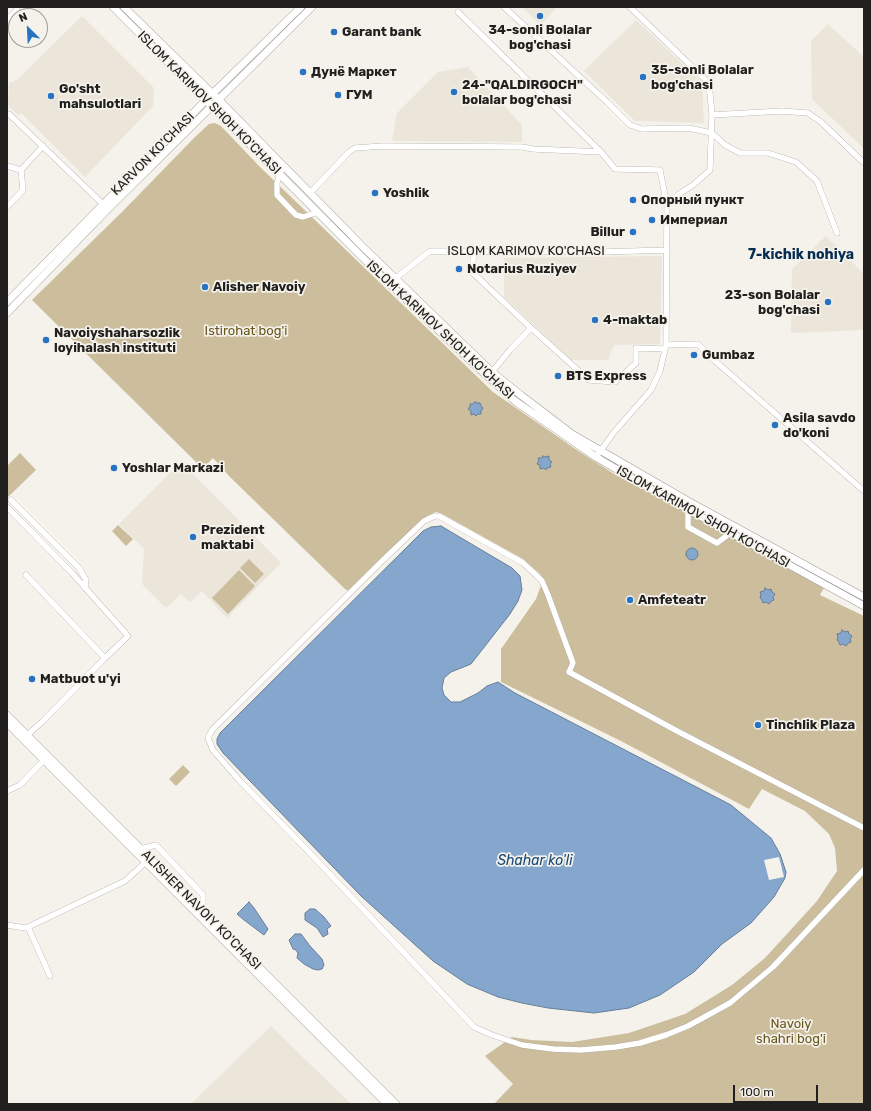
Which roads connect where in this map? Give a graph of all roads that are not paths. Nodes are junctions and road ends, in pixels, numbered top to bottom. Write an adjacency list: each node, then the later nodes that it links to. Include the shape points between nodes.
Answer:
1 (17, 7): 9 (street)
2 (113, 7): 11 (main road, ISLOM KARIMOV SHOH KO'CHASI)
3 (124, 7): 10 (main road, ISLOM KARIMOV SHOH KO'CHASI)
4 (312, 7): 12 (main road)
5 (504, 7): 16 (street, via 630,124 642,129 688,128)
6 (630, 7): 15 (street, via 709,84)
7 (297, 8): 10 (main road, KARVON KO'CHASI)
8 (458, 12): 18 (street)
9 (7, 20)
10 (212, 94): 11 (main road, KARVON KO'CHASI); 12 (main road, ISLOM KARIMOV SHOH KO'CHASI)
11 (206, 100): 13 (main road, ISLOM KARIMOV SHOH KO'CHASI); 26 (main road, KARVON KO'CHASI)
12 (219, 100): 13 (main road); 21 (main road, ISLOM KARIMOV SHOH KO'CHASI)
13 (213, 107): 24 (main road, ISLOM KARIMOV SHOH KO'CHASI); 26 (main road)
14 (8, 114): 17 (street)
15 (712, 114): 16 (street); 20 (street, via 782,110 808,113)
16 (712, 133): 27 (street, via 710,170); 30 (street, via 740,153 768,153 796,162 817,181)
17 (43, 146): 23 (street); 26 (street)
18 (601, 152): 25 (street, via 522,147 355,148); 27 (street, via 615,169 660,170)
19 (864, 154): 20 (street)
20 (863, 162)
21 (283, 165): 24 (street); 25 (main road, ISLOM KARIMOV SHOH KO'CHASI)
22 (7, 166): 23 (street)
23 (21, 170): 28 (street, via 23,190)
24 (280, 174): 29 (main road, ISLOM KARIMOV SHOH KO'CHASI); 29 (street, via 277,195 296,215 302,217)
25 (310, 193): 33 (main road, ISLOM KARIMOV SHOH KO'CHASI)
26 (106, 206): 34 (main road, KARVON KO'CHASI); 35 (main road)
27 (667, 206): 31 (street)
28 (7, 207)
29 (318, 212): 39 (main road, ISLOM KARIMOV SHOH KO'CHASI, via 495,385 542,420)
30 (837, 233)
31 (667, 250): 32 (street, ISLOM KARIMOV KO'CHASI); 37 (street)
32 (474, 251): 33 (street, ISLOM KARIMOV KO'CHASI, via 430,251); 36 (street, via 472,272)
33 (396, 278): 38 (main road, ISLOM KARIMOV SHOH KO'CHASI)
34 (7, 302)
35 (7, 312)
36 (531, 328): 37 (street, via 589,380 615,382 636,363 636,348); 38 (street)
37 (666, 347): 39 (street, via 660,371 651,390); 40 (street, via 698,344)
38 (492, 372): 39 (main road, ISLOM KARIMOV SHOH KO'CHASI)
39 (599, 453): 42 (main road, ISLOM KARIMOV SHOH KO'CHASI)
40 (864, 491)
41 (11, 500): 47 (street, via 79,568 86,580)
42 (688, 505): 44 (main road, ISLOM KARIMOV SHOH KO'CHASI); 45 (main road, ISLOM KARIMOV SHOH KO'CHASI); 45 (street, via 688,527 717,543)
43 (7, 507): 47 (street)
44 (737, 528): 45 (street); 48 (main road, ISLOM KARIMOV SHOH KO'CHASI)
45 (730, 533): 49 (main road, ISLOM KARIMOV SHOH KO'CHASI)
46 (26, 575): 50 (street)
47 (85, 587): 50 (street, via 128,636)
48 (864, 597)
49 (864, 606)
50 (105, 658): 53 (street)
51 (7, 715): 53 (main road, ALISHER NAVOIY KO'CHASI)
52 (7, 723): 53 (main road, ALISHER NAVOIY KO'CHASI)
53 (25, 737): 54 (main road, ALISHER NAVOIY KO'CHASI); 57 (main road, ALISHER NAVOIY KO'CHASI)
54 (44, 760): 55 (street, via 20,785); 57 (main road, ALISHER NAVOIY KO'CHASI)
55 (7, 791)
56 (864, 828): 58 (street, via 568,672 573,663 548,595 539,578 522,563 439,516 424,521 380,563 212,730 208,738 213,750 239,780 474,1028 522,1045 581,1050 616,1047 666,1036 688,1026 730,1004 773,967)
57 (143, 855): 59 (main road, ALISHER NAVOIY KO'CHASI); 59 (street, via 156,845 203,895 203,904); 61 (street, via 125,881); 62 (main road, ALISHER NAVOIY KO'CHASI)
58 (864, 870)
59 (199, 908): 62 (main road, ALISHER NAVOIY KO'CHASI)
60 (7, 925): 61 (street)
61 (28, 927): 64 (street)
62 (220, 933): 63 (main road, ALISHER NAVOIY KO'CHASI)
63 (248, 961): 65 (main road, ALISHER NAVOIY KO'CHASI); 66 (main road, ALISHER NAVOIY KO'CHASI)
64 (50, 976)
65 (387, 1104)
66 (396, 1104)

